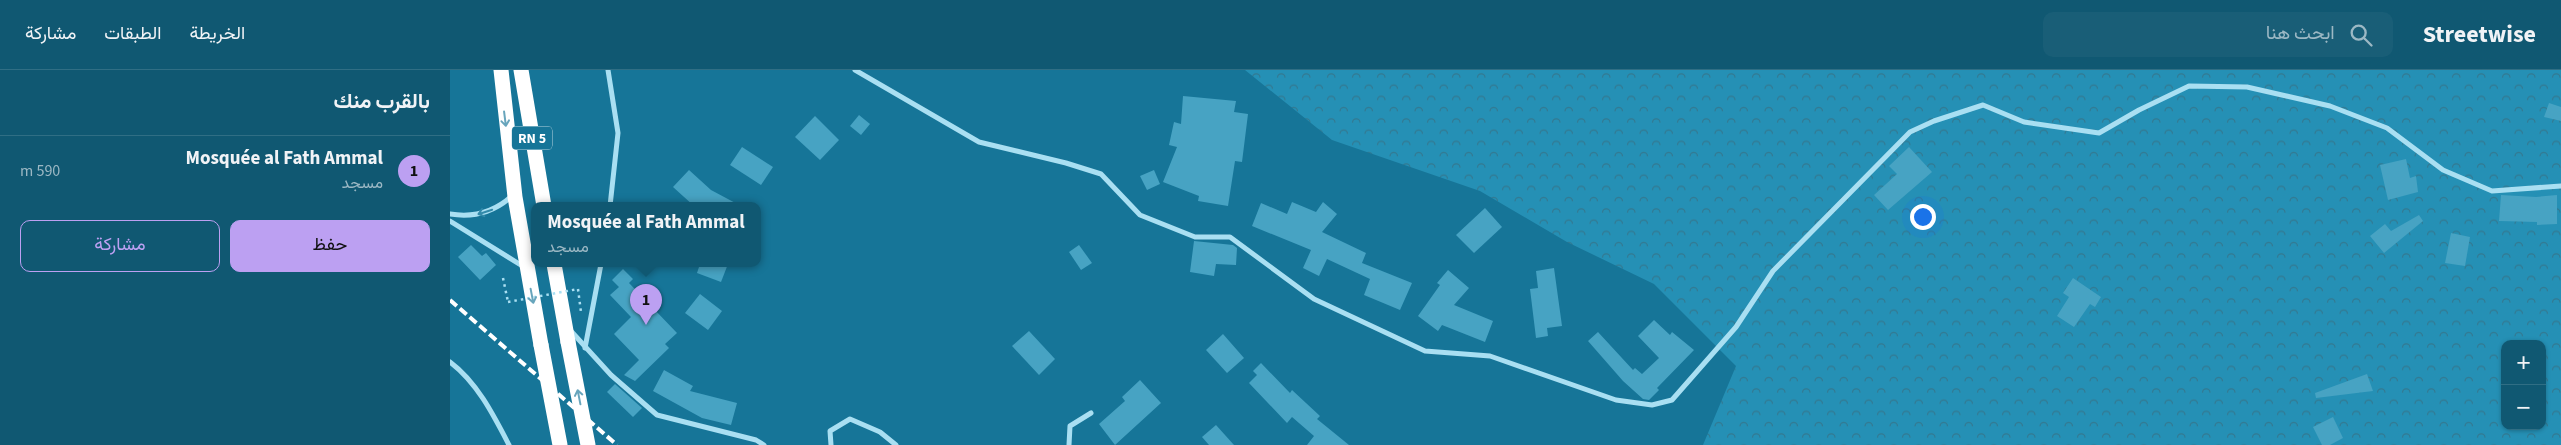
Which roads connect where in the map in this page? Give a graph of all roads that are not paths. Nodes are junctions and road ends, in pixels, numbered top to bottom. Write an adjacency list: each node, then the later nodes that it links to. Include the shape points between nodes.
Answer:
1 (501, 70): 6 (highway, RN 5, one-way to 6)
2 (521, 70): 7 (highway, RN 5)
3 (608, 70): 8 (street, via 618,133)
4 (855, 70): 5 (street, via 979,142 1101,174 1140,215 1194,237 1230,237 1314,299 1424,351 1490,356 1616,400 1652,405 1672,400 1736,327 1773,272 1910,132 1983,105 2024,122 2099,133 2189,86 2247,87 2330,106 2386,128 2443,170 2492,191)
5 (2561, 186)
6 (515, 193): 9 (street, one-way to 9, via 503,204 483,213); 13 (highway, RN 5)
7 (543, 202)
8 (610, 202)
9 (450, 214)
10 (450, 222): 13 (street)
11 (555, 267): 14 (highway)
12 (600, 267): 15 (street)
13 (527, 268): 19 (highway, RN 5, one-way to 19, bridge)
14 (564, 322): 15 (street); 20 (highway, one-way to 14, bridge)
15 (586, 348): 21 (street, via 611,375 658,415 756,440)
16 (450, 362): 18 (street, via 490,409)
17 (1091, 413): 24 (street, via 1070,426)
18 (509, 445)
19 (560, 445)
20 (588, 445)
21 (764, 445)
22 (831, 445): 23 (street, via 830,431 850,419 880,432)
23 (896, 445)
24 (1069, 445)

